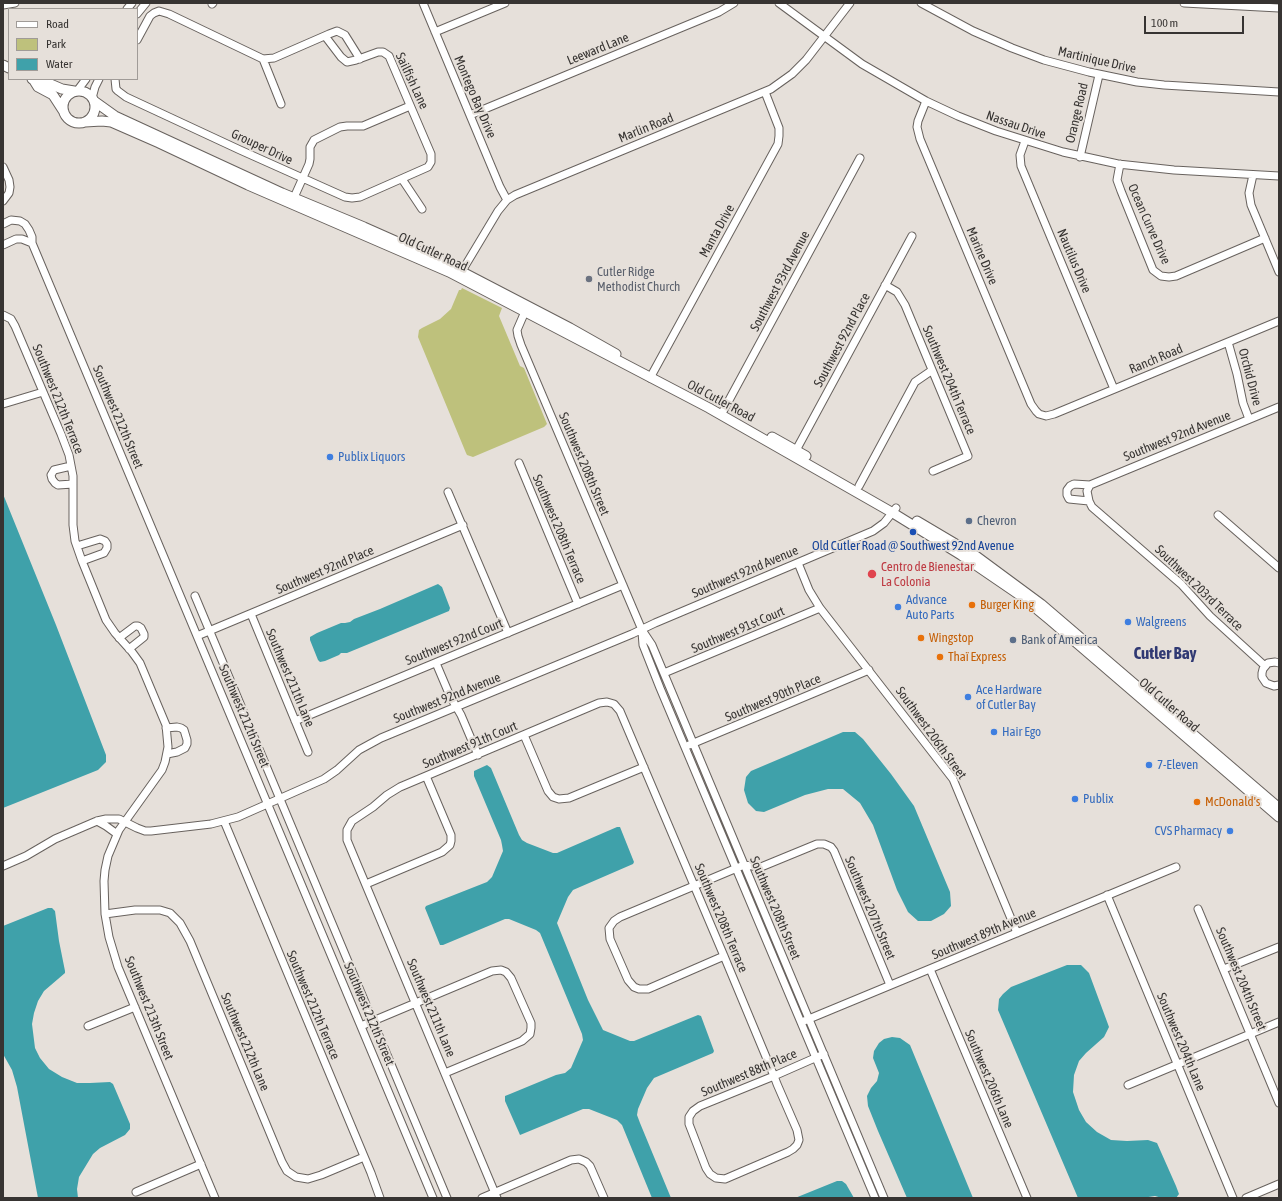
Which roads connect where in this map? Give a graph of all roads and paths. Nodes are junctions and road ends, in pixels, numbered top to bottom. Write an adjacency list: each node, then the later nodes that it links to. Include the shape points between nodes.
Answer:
1 (15, 3): 10 (street)
2 (146, 3): 12 (street)
3 (423, 3): 13 (street, Montego Bay Drive)
4 (505, 3): 13 (street)
5 (734, 3): 33 (street, Leeward Lane, via 719,12)
6 (779, 3): 16 (street, Nassau Drive)
7 (850, 3): 16 (street, Marlin Road)
8 (921, 3): 19 (street, Martinique Drive, via 972,31 1012,48)
9 (1184, 3): 11 (street)
10 (3, 5)
11 (1279, 8)
12 (138, 13)
13 (435, 32): 33 (street, Montego Bay Drive)
14 (138, 35): 17 (street, via 150,16 156,11 163,11)
15 (325, 36): 17 (street, via 274,58); 18 (street, via 345,61); 18 (street, via 335,32 342,33)
16 (824, 37): 26 (street, Marlin Road, via 798,69); 29 (street, Nassau Drive, via 862,64)
17 (263, 59): 30 (street)
18 (360, 59): 31 (street, Sailfish Lane, via 378,52 387,54)
19 (1099, 75): 27 (street, Martinique Drive, via 1164,85); 36 (street, Orange Road)
20 (33, 80): 32 (main road, via 38,87 53,95)
21 (41, 80): 25 (main road)
22 (85, 80): 25 (street)
23 (98, 80): 28 (street)
24 (115, 80): 43 (street, Grouper Drive, via 116,89 126,96)
25 (75, 91): 28 (main road, via 86,92); 32 (main road, via 65,100)
26 (765, 92): 45 (street, Marlin Road); 62 (street, Manta Drive, via 779,128 778,144)
27 (1279, 92)
28 (93, 100): 34 (main road, via 94,113); 47 (main road, Old Cutler Road, via 115,116)
29 (926, 101): 35 (street, Nassau Drive); 68 (street, Marine Drive, via 917,127 920,139 1031,404)
30 (281, 104)
31 (410, 106): 38 (street, Sailfish Lane); 43 (street, via 363,126 344,126 316,138 310,145 309,162)
32 (64, 112): 34 (main road, via 73,121)
33 (470, 115): 45 (street, Montego Bay Drive)
34 (85, 122): 47 (main road, Old Cutler Road, via 111,122 248,185)
35 (1025, 141): 36 (street, Nassau Drive); 63 (street, Nautilus Drive, via 1020,155 1021,166)
36 (1080, 157): 39 (street, Nassau Drive)
37 (860, 158): 67 (street, Southwest 93rd Avenue)
38 (431, 162): 44 (street, Grouper Drive, via 425,169)
39 (1120, 164): 41 (street, Nassau Drive); 51 (street, Ocean Curve Drive, via 1117,176 1120,188 1153,270 1161,276 1176,276)
40 (3, 167): 46 (street, via 9,184 8,193)
41 (1253, 175): 42 (street, Nassau Drive); 51 (street, via 1250,200)
42 (1279, 176)
43 (302, 178): 44 (street, Grouper Drive, via 352,198); 47 (street)
44 (402, 179): 48 (street)
45 (507, 200): 55 (street, Marlin Road)
46 (3, 201)
47 (292, 201): 55 (main road, Old Cutler Road, via 424,253)
48 (422, 208)
49 (3, 224): 52 (street, Southwest 212th Street, via 11,220 23,222 32,237)
50 (912, 236): 56 (street, Southwest 92nd Place)
51 (1265, 238): 54 (street)
52 (32, 243): 53 (street, via 16,239); 97 (street, Southwest 212th Street)
53 (3, 245)
54 (1279, 272)
55 (460, 274): 57 (main road, Old Cutler Road)
56 (885, 285): 61 (street, Southwest 204th Terrace, via 897,292 905,305); 70 (street, Southwest 92nd Place)
57 (526, 309): 62 (main road, Old Cutler Road); 87 (street, Southwest 208th Street, via 517,330 519,340)
58 (4, 315): 64 (street, Southwest 212th Terrace, via 11,319 15,326)
59 (1279, 321): 60 (street, Ranch Road)
60 (1228, 342): 63 (street, Ranch Road); 69 (street, Orchid Drive)
61 (932, 371): 73 (street, Southwest 204th Terrace, via 968,456); 75 (street, via 915,382)
62 (652, 376): 67 (main road, Old Cutler Road)
63 (1114, 389): 68 (street, Ranch Road, via 1054,414)
64 (43, 392): 65 (street); 72 (street, Southwest 212th Terrace, via 66,446)
65 (3, 404)
66 (1279, 407): 69 (street, Southwest 92nd Avenue)
67 (722, 413): 70 (main road, Old Cutler Road)
68 (1042, 415)
69 (1249, 419): 76 (street, Southwest 92nd Avenue)
70 (795, 453): 75 (main road, Old Cutler Road); 79 (main road, Old Cutler Road)
71 (519, 463): 89 (street, Southwest 208th Terrace)
72 (71, 466): 74 (street, Southwest 212th Terrace); 74 (street, via 54,470 51,475 55,484)
73 (933, 471)
74 (73, 484): 82 (street, Southwest 212th Terrace, via 72,516)
75 (859, 486): 79 (main road, Old Cutler Road)
76 (1088, 488): 78 (street); 78 (street, via 1074,484 1067,490 1067,495 1069,499)
77 (448, 492): 81 (street)
78 (1089, 502): 102 (street, Southwest 203rd Terrace, via 1181,584 1210,616)
79 (895, 510): 84 (street, Southwest 92nd Avenue, via 882,526 873,531); 86 (main road, Old Cutler Road, via 959,544)
80 (1218, 515): 85 (street)
81 (463, 525): 91 (street, Southwest 92nd Place); 96 (street)
82 (77, 546): 83 (street, Southwest 212th Terrace); 83 (street, via 100,539 107,544 104,553)
83 (82, 561): 98 (street, Southwest 212th Terrace, via 103,612)
84 (798, 563): 90 (street, Southwest 206th Street); 93 (street, Southwest 92nd Avenue)
85 (1279, 568)
86 (1009, 584): 92 (main road, Old Cutler Road); 95 (main road, Old Cutler Road, via 1041,604)
87 (623, 585): 89 (street, Southwest 92nd Court); 93 (street, Southwest 208th Street)
88 (195, 596): 94 (street, Southwest 212th Street)
89 (578, 604): 96 (street, Southwest 92nd Court)
90 (820, 608): 103 (street, Southwest 206th Street); 104 (street, Southwest 91st Court)
91 (251, 614): 94 (street, Southwest 92nd Place); 109 (street, Southwest 211th Lane)
92 (1059, 629): 95 (main road); 105 (main road, Old Cutler Road)
93 (642, 630): 104 (street, Southwest 208th Street, via 652,645); 108 (street, Southwest 92nd Avenue); 113 (street, Southwest 208th Street, via 643,645)
94 (209, 631): 97 (street, Southwest 92nd Place); 120 (street, Southwest 212th Street)
95 (1073, 631): 105 (main road, Old Cutler Road)
96 (508, 633): 100 (street, Southwest 92nd Court)
97 (197, 636): 121 (street, Southwest 212th Street)
98 (119, 638): 99 (street, Southwest 212th Terrace); 99 (street, via 135,626 141,628 144,637)
99 (129, 649): 110 (street, Southwest 212th Terrace, via 143,670)
100 (436, 662): 108 (street); 109 (street, Southwest 92nd Court)
101 (1279, 663): 102 (street, via 1272,662)
102 (1265, 666): 106 (street, via 1263,680 1270,685)
103 (869, 670): 112 (street, Southwest 90th Place); 140 (street, Southwest 206th Street, via 955,783)
104 (664, 673): 112 (street, Southwest 208th Street)
105 (1125, 680): 117 (main road, Old Cutler Road)
106 (1279, 684)
107 (611, 702): 111 (street, Southwest 91th Court, via 599,703); 118 (street, Southwest 208th Terrace, via 619,710)
108 (456, 707): 116 (street); 120 (street, Southwest 92nd Avenue, via 368,744 324,779)
109 (295, 721): 114 (street, Southwest 211th Lane)
110 (166, 728): 115 (street, Southwest 212th Terrace); 115 (street, via 181,728 187,740 185,748)
111 (524, 735): 116 (street, Southwest 91th Court); 118 (street, via 548,791 559,799 569,798)
112 (693, 744): 113 (street, Southwest 90th Place); 129 (street, Southwest 208th Street)
113 (685, 747): 132 (street, Southwest 208th Street)
114 (308, 752)
115 (167, 754): 125 (street, Southwest 212th Terrace, via 159,776)
116 (478, 755): 119 (street, Southwest 91th Court)
117 (1225, 766): 122 (main road, Old Cutler Road); 123 (main road, Old Cutler Road)
118 (644, 767): 136 (street, Southwest 208th Terrace)
119 (426, 776): 127 (street, Southwest 91th Court, via 387,795); 135 (street, via 451,835 450,845 442,852)
120 (280, 799): 121 (street, Southwest 92nd Avenue); 149 (street, Southwest 212th Street)
121 (268, 804): 126 (street, Southwest 92nd Avenue); 153 (street, Southwest 212th Street)
122 (1279, 808)
123 (1279, 817)
124 (97, 821): 125 (street, Southwest 92nd Avenue, via 111,818); 128 (street); 130 (street, Southwest 92nd Avenue)
125 (125, 821): 126 (street, Southwest 92nd Avenue, via 151,831 196,827); 128 (street, Southwest 213th Street)
126 (224, 821): 162 (street, Southwest 212th Terrace)
127 (349, 826): 135 (street, Southwest 211th Lane, via 348,840)
128 (117, 834): 139 (street, Southwest 213th Street, via 105,870)
129 (744, 865): 132 (street); 133 (street); 134 (street, Southwest 208th Street)
130 (3, 866)
131 (1176, 867): 137 (street, Southwest 89th Avenue)
132 (736, 868): 136 (street); 150 (street, Southwest 208th Street)
133 (762, 868): 134 (street); 145 (street, Southwest 207th Street, via 817,844 830,846)
134 (751, 881): 148 (street, Southwest 208th Street)
135 (366, 884): 146 (street, Southwest 211th Lane)
136 (694, 886): 142 (street, Southwest 208th Terrace); 142 (street, via 614,921 609,928 610,937 626,977 636,988 648,989)
137 (1107, 895): 140 (street, Southwest 89th Avenue); 157 (street, Southwest 204th Lane)
138 (1198, 909): 144 (street, Southwest 204th Street)
139 (105, 914): 147 (street, Southwest 213th Street, via 111,947); 162 (street, Southwest 212th Lane, via 135,910 165,911 173,915 184,928 287,1171 304,1179 316,1177)
140 (1017, 933): 143 (street, Southwest 89th Avenue)
141 (1279, 947): 144 (street)
142 (724, 956): 159 (street, Southwest 208th Terrace)
143 (930, 969): 145 (street, Southwest 89th Avenue); 176 (street, Southwest 206th Lane)
144 (1224, 969): 154 (street, Southwest 204th Street)
145 (890, 985): 148 (street, Southwest 89th Avenue)
146 (416, 1003): 149 (street); 158 (street, Southwest 211th Lane); 158 (street, via 499,970 506,972 511,978 530,1021 531,1031 522,1041)
147 (135, 1007): 152 (street); 163 (street, Southwest 213th Street)
148 (809, 1019): 150 (street, Southwest 89th Avenue); 155 (street, Southwest 208th Street)
149 (373, 1021): 153 (street); 171 (street, Southwest 212th Street)
150 (801, 1022): 156 (street, Southwest 208th Street)
151 (1279, 1022): 154 (street)
152 (88, 1026)
153 (361, 1026): 170 (street, Southwest 212th Street)
154 (1251, 1034): 157 (street); 161 (street, Southwest 204th Street)
155 (824, 1054): 156 (street, Southwest 88th Place); 175 (street, Southwest 208th Street)
156 (816, 1058): 159 (street, Southwest 88th Place); 174 (street, Southwest 208th Street)
157 (1178, 1065): 160 (street); 177 (street, Southwest 204th Lane)
158 (445, 1073): 167 (street, Southwest 211th Lane)
159 (774, 1076): 164 (street, Southwest 208th Terrace, via 799,1140 788,1152 727,1178); 164 (street, Southwest 88th Place, via 693,1111 689,1119 690,1127 706,1168)
160 (1128, 1085)
161 (1278, 1098)
162 (364, 1157): 169 (street, Southwest 212th Terrace)
163 (201, 1164): 166 (street); 168 (street, Southwest 213th Street)
164 (716, 1178)
165 (1279, 1184): 178 (street)
166 (136, 1192)
167 (496, 1195): 172 (street); 173 (street, via 571,1160 579,1159 590,1166)
168 (215, 1198)
169 (380, 1198)
170 (433, 1198)
171 (447, 1198)
172 (482, 1198)
173 (604, 1198)
174 (875, 1198)
175 (884, 1198)
176 (1027, 1198)
177 (1233, 1198)
178 (1246, 1198)

